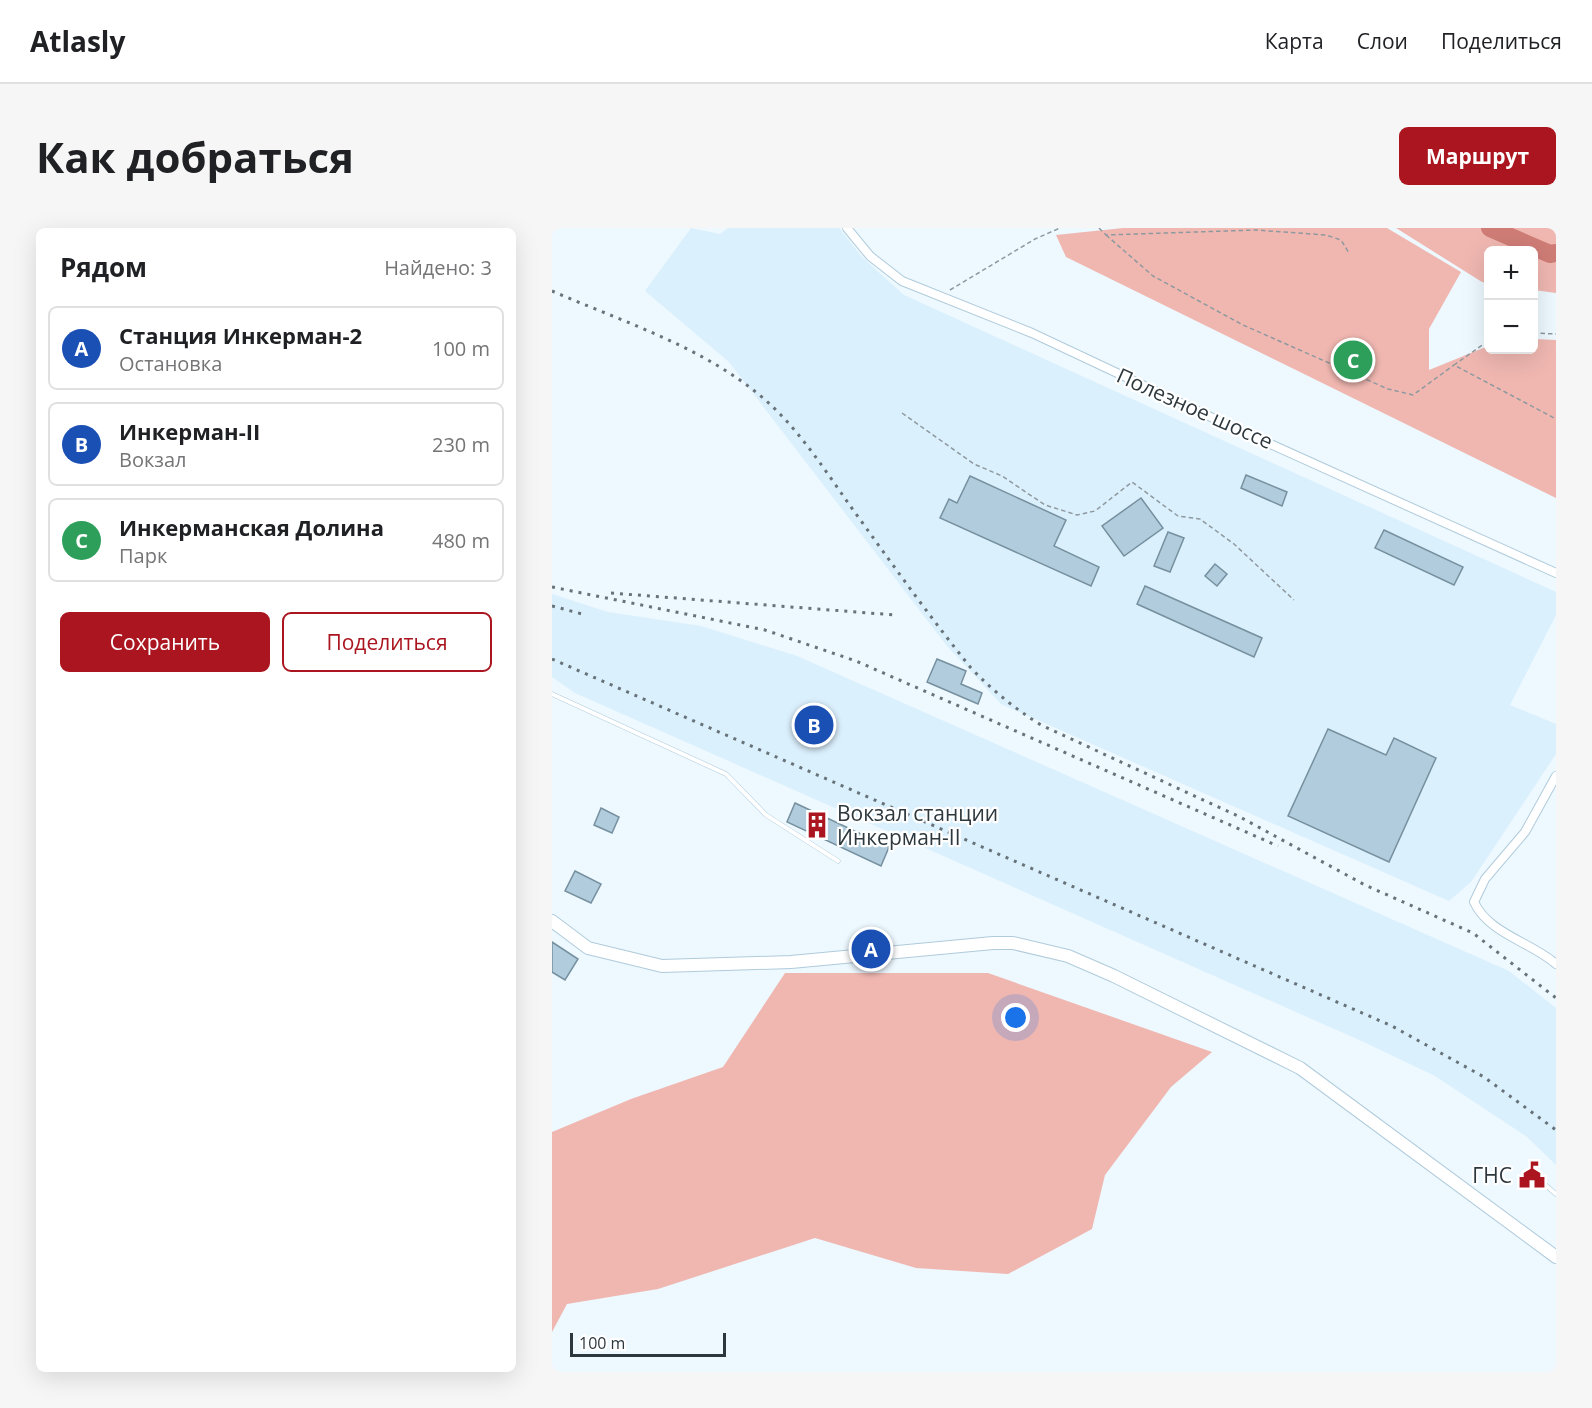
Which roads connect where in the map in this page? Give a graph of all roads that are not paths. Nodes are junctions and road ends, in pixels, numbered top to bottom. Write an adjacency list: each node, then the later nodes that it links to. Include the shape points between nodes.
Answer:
1 (847, 228): 2 (street, Полезное шоссе, via 870,256 902,281 1032,333)
2 (1556, 573)
3 (552, 694): 5 (lane, via 726,774 766,815)
4 (1556, 776): 7 (street, via 1525,832 1485,879 1474,902 1480,914)
5 (838, 861)
6 (552, 921): 10 (main road, via 588,948 662,966 791,962 993,943 1068,956 1300,1068)
7 (1556, 964)
8 (1536, 1177): 9 (lane)
9 (1556, 1194)
10 (1556, 1255)

